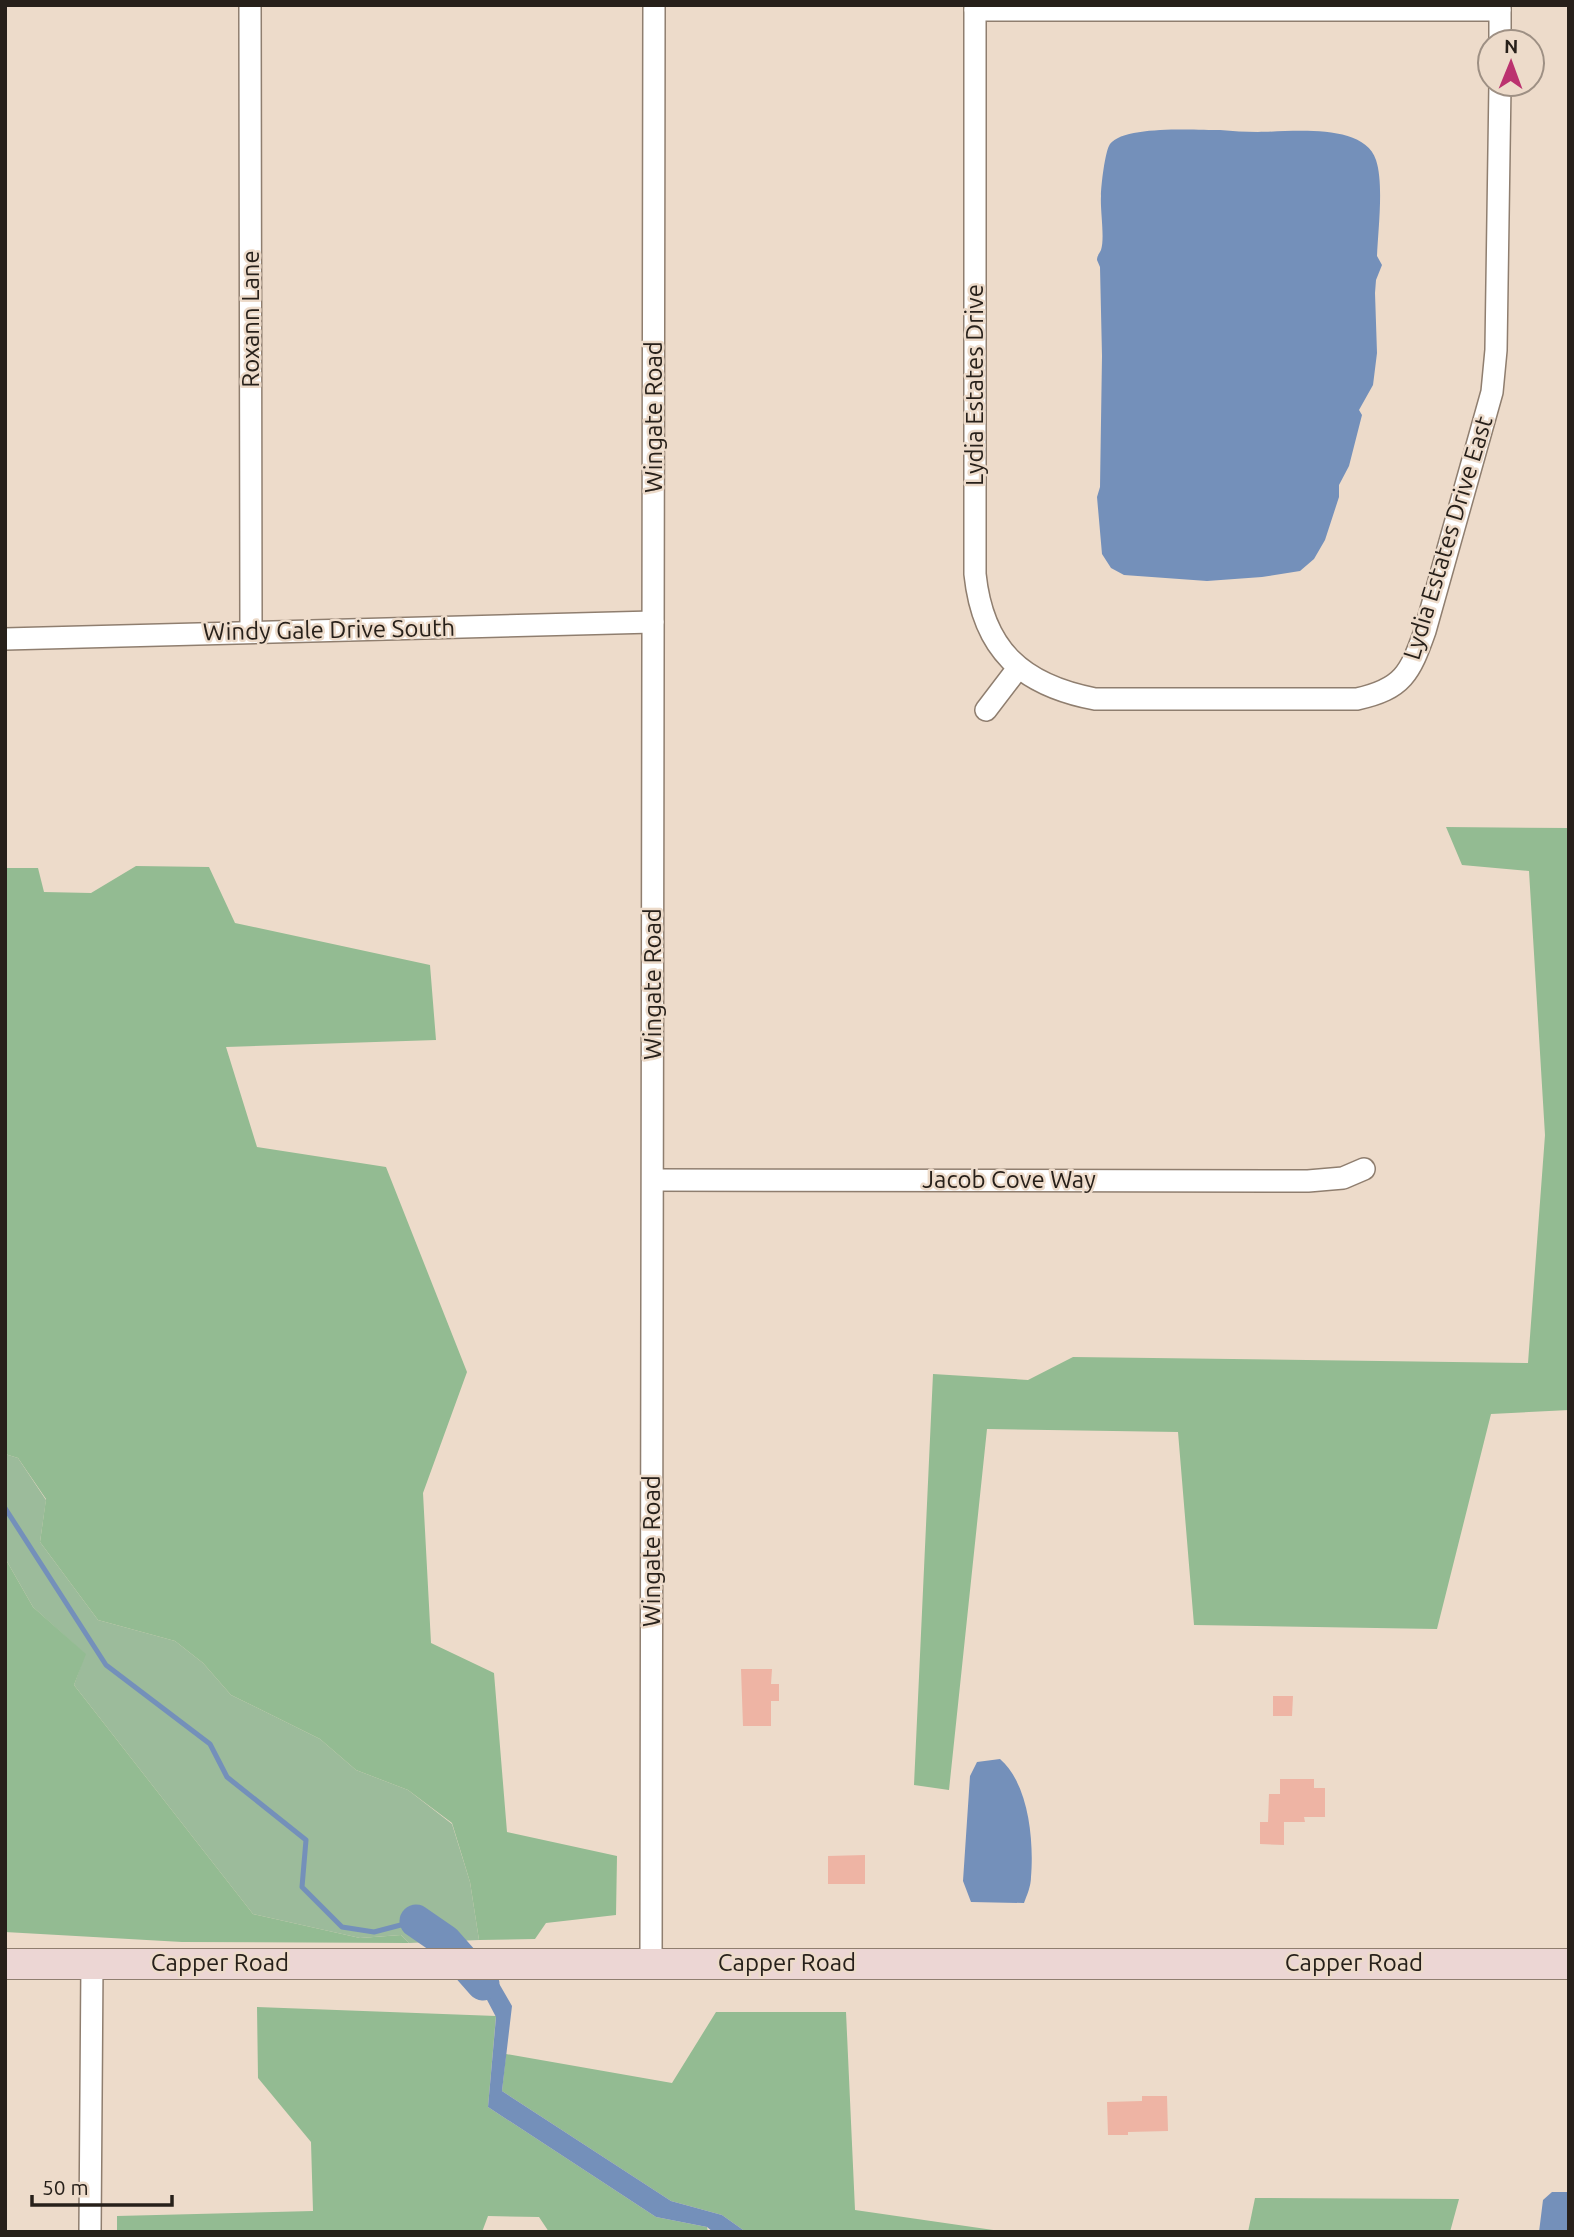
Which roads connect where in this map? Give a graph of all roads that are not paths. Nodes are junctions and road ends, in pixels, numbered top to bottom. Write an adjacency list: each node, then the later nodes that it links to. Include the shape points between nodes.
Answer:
1 (250, 5): 9 (street, Roxann Lane)
2 (654, 5): 8 (street, Wingate Road)
3 (975, 7): 4 (street); 11 (street, Lydia Estates Drive, via 975,574 984,621)
4 (1202, 8): 5 (street)
5 (1500, 8): 6 (street)
6 (1500, 28)
7 (1500, 98): 12 (street, Lydia Estates Drive East, via 1492,391 1413,663 1396,685 1357,699)
8 (653, 622): 9 (street, Windy Gale Drive South); 15 (street, Wingate Road)
9 (251, 632): 10 (street, Windy Gale Drive South)
10 (5, 639)
11 (1018, 668): 12 (street, Lydia Estates Drive, via 1067,694); 13 (street)
12 (1094, 699)
13 (986, 710)
14 (1364, 1169): 15 (street, Jacob Cove Way, via 1343,1178 1308,1181)
15 (653, 1180): 16 (street, Wingate Road)
16 (651, 1962): 17 (street, Capper Road); 19 (street, Capper Road)
17 (92, 1963): 18 (street, Capper Road); 20 (street)
18 (5, 1964)
19 (1569, 1964)
20 (90, 2232)

